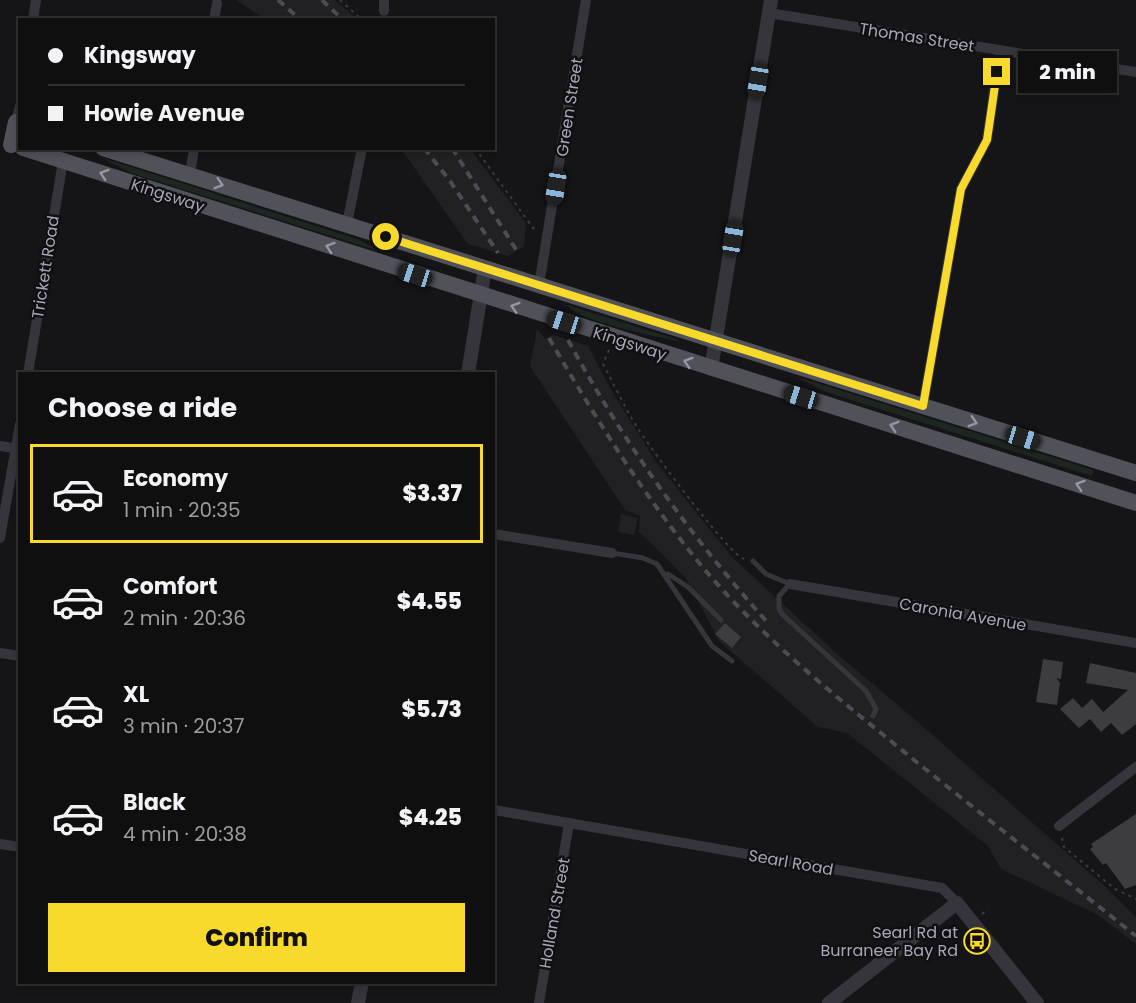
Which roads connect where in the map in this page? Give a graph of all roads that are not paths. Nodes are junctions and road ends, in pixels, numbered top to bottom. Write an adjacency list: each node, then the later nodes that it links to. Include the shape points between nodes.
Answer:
1 (36, 0): 5 (street)
2 (586, 0): 19 (street, Green Street)
3 (217, 3): 6 (street)
4 (770, 7): 7 (street, Thomas Street); 21 (street)
5 (33, 18)
6 (214, 18)
7 (1000, 50): 8 (street, Thomas Street); 25 (street, via 987,140 961,189)
8 (1136, 72)
9 (14, 117): 10 (main road)
10 (13, 146)
11 (26, 150): 15 (main road, Kingsway)
12 (109, 150): 16 (main road, Kingsway)
13 (194, 150): 16 (street)
14 (363, 150): 17 (street)
15 (63, 161): 20 (main road, Kingsway, one-way to 15); 23 (street, Trickett Road)
16 (190, 175): 17 (main road, Kingsway, one-way to 17)
17 (347, 224): 18 (main road, Kingsway)
18 (485, 268): 19 (main road, Kingsway); 20 (street)
19 (539, 285): 21 (main road, Kingsway)
20 (481, 296): 22 (main road, Kingsway, one-way to 20); 24 (street)
21 (717, 341): 22 (street); 25 (main road, Kingsway)
22 (711, 369): 29 (main road, Kingsway, one-way to 22)
23 (28, 372)
24 (468, 372)
25 (923, 406): 28 (main road, Kingsway, one-way to 28)
26 (0, 446): 27 (street)
27 (17, 449): 31 (street)
28 (1136, 473)
29 (1136, 503)
30 (495, 534): 32 (street)
31 (0, 538)
32 (612, 553): 34 (lane, via 652,560)
33 (753, 561): 35 (lane, via 766,574)
34 (664, 571): 36 (lane, via 688,587); 40 (lane, via 712,646)
35 (790, 584): 37 (street, Caronia Avenue); 41 (lane, via 779,596 779,609 866,691 876,709)
36 (721, 620)
37 (1136, 644)
38 (0, 653): 39 (street)
39 (18, 656)
40 (732, 661)
41 (873, 716)
42 (1136, 767): 45 (street)
43 (495, 810): 44 (street, Searl Road)
44 (569, 823): 48 (street, Searl Road, via 942,888); 51 (street, Holland Street)
45 (1059, 826)
46 (0, 844): 47 (street)
47 (18, 847)
48 (957, 903): 52 (street); 53 (street, Searl Road)
49 (362, 984): 50 (street)
50 (358, 1003)
51 (539, 1003)
52 (829, 1003)
53 (1037, 1003)

